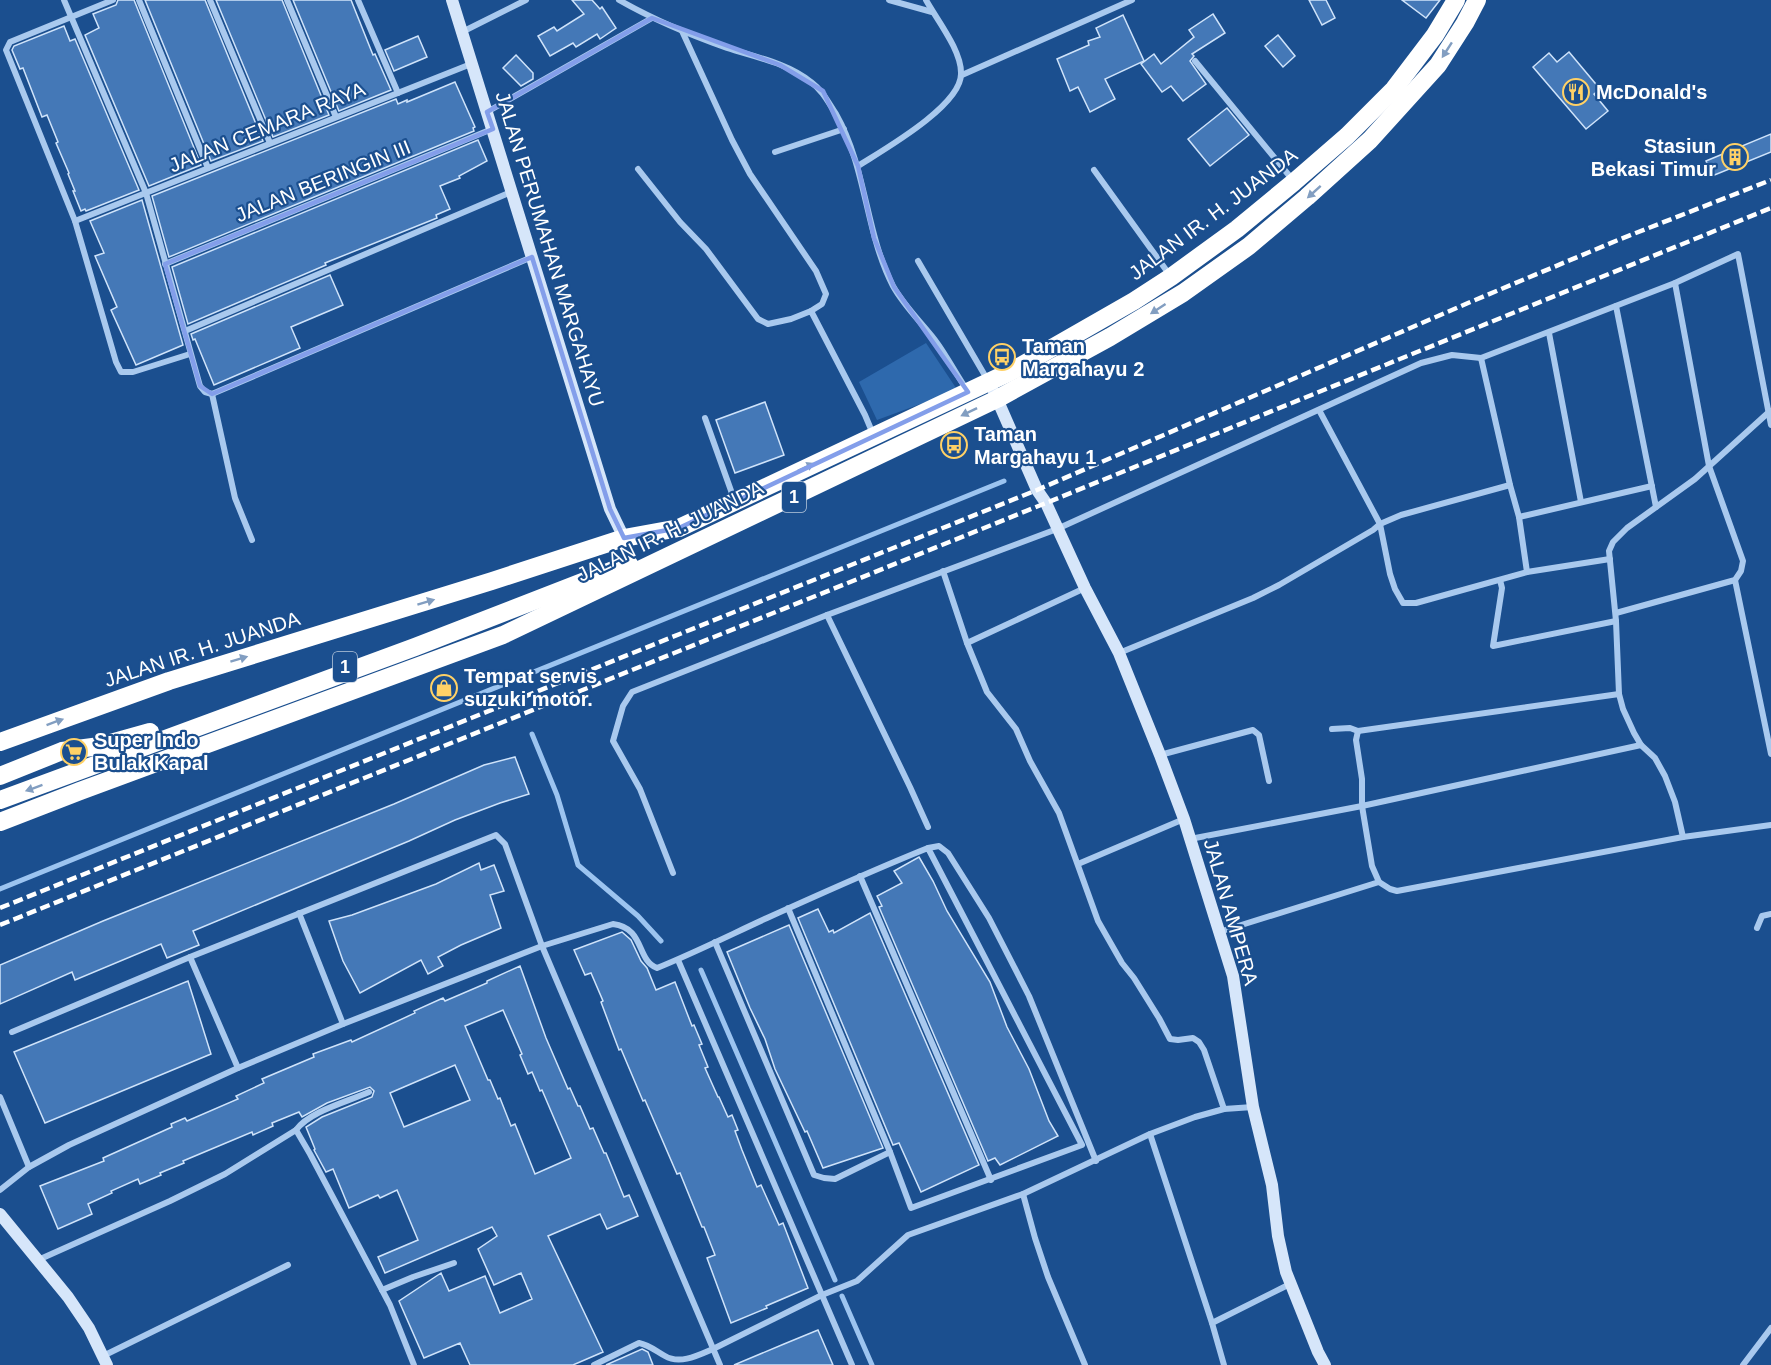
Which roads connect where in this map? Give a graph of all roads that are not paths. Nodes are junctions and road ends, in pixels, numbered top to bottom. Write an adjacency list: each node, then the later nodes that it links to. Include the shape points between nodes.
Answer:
1 (64, 0): 16 (street)
2 (113, 0): 16 (street)
3 (139, 0): 31 (street)
4 (210, 0): 28 (street)
5 (287, 0): 25 (street)
6 (358, 0): 23 (street)
7 (452, 0): 19 (street, JALAN PERUMAHAN MARGAHAYU)
8 (526, 0): 19 (street)
9 (619, 0): 17 (street)
10 (889, 0): 15 (street)
11 (926, 0): 15 (street)
12 (1132, 0): 22 (street)
13 (1456, 0): 34 (highway, JALAN IR. H. JUANDA / 1, via 1394,89)
14 (1477, 0): 52 (highway, JALAN IR. H. JUANDA / 1, one-way to 52, via 1438,65 1370,141 1249,246 1154,312)
15 (933, 12): 22 (street, via 957,53)
16 (70, 16): 36 (street); 37 (street, via 10,42 6,50)
17 (652, 18): 18 (street); 24 (street)
18 (682, 31): 27 (street, via 780,65 809,80 822,91); 44 (street, via 750,174 816,271 826,294 822,304)
19 (462, 32): 21 (street, JALAN PERUMAHAN MARGAHAYU)
20 (1195, 61): 34 (street)
21 (472, 63): 23 (street, JALAN CEMARA RAYA); 24 (street, JALAN PERUMAHAN MARGAHAYU)
22 (962, 75): 30 (street, via 955,93 919,127)
23 (398, 93): 25 (street, JALAN CEMARA RAYA)
24 (487, 112): 26 (street, JALAN PERUMAHAN MARGAHAYU)
25 (336, 117): 28 (street, JALAN CEMARA RAYA)
26 (493, 129): 35 (street, JALAN PERUMAHAN MARGAHAYU); 40 (street, JALAN BERINGIN III)
27 (844, 129): 29 (street); 30 (street)
28 (270, 143): 31 (street, JALAN CEMARA RAYA)
29 (775, 152)
30 (858, 166): 50 (street, via 874,238 894,287)
31 (208, 168): 36 (street, JALAN CEMARA RAYA)
32 (638, 169): 44 (street, via 706,249 758,319 768,324)
33 (1094, 170): 41 (street)
34 (1294, 182): 41 (highway, JALAN IR. H. JUANDA / 1)
35 (512, 191): 38 (street, JALAN PERUMAHAN MARGAHAYU); 45 (street)
36 (146, 193): 37 (street, JALAN CEMARA RAYA); 40 (street)
37 (75, 221): 47 (street, via 121,372 133,372)
38 (532, 257): 51 (street); 69 (street, JALAN PERUMAHAN MARGAHAYU)
39 (918, 261): 49 (street)
40 (165, 264): 45 (street)
41 (1171, 277): 49 (highway, JALAN IR. H. JUANDA / 1)
42 (1676, 283): 43 (street); 54 (street, via 1738,254); 58 (street)
43 (1616, 306): 46 (street); 60 (street)
44 (811, 311): 57 (street)
45 (184, 331): 47 (street)
46 (1549, 333): 48 (street); 62 (street)
47 (190, 354): 51 (street, via 200,386)
48 (1481, 358): 53 (street, via 1452,355 1421,363); 59 (street)
49 (988, 382): 50 (highway, JALAN IR. H. JUANDA / 1); 52 (street, JALAN AMPERA)
50 (968, 392): 57 (highway, JALAN IR. H. JUANDA / 1)
51 (212, 394): 70 (street, via 236,498)
52 (998, 399): 64 (highway, JALAN IR. H. JUANDA / 1, one-way to 64); 68 (street, JALAN AMPERA)
53 (1318, 410): 66 (street); 68 (street)
54 (1769, 411): 56 (street); 58 (street)
55 (705, 418): 61 (street)
56 (1771, 425)
57 (873, 436): 61 (highway, JALAN IR. H. JUANDA / 1, one-way to 57)
58 (1708, 466): 63 (street); 75 (street, via 1743,561)
59 (1510, 485): 65 (street); 66 (street)
60 (1652, 486): 62 (street); 63 (street)
61 (735, 501): 67 (highway, JALAN IR. H. JUANDA / 1)
62 (1581, 502): 65 (street)
63 (1656, 507): 71 (street, via 1613,542)
64 (757, 515): 91 (highway, 1, one-way to 91, via 415,647); 94 (highway, JALAN IR. H. JUANDA / 1, via 503,635)
65 (1519, 517): 73 (street)
66 (1380, 524): 74 (street, via 1390,574 1403,603); 81 (street, via 1270,590)
67 (680, 528): 69 (highway, JALAN IR. H. JUANDA / 1); 89 (highway, 1, via 405,647 137,737 62,751)
68 (1057, 529): 72 (street); 76 (street, JALAN AMPERA)
69 (620, 531): 85 (highway, JALAN IR. H. JUANDA / 1, one-way to 69, via 168,681 492,581)
70 (252, 540)
71 (1610, 559): 73 (street); 77 (street)
72 (943, 571): 78 (street); 80 (street)
73 (1527, 572): 74 (street)
74 (1500, 580): 79 (street, via 1493,646)
75 (1735, 580): 77 (street); 87 (street)
76 (1085, 588): 80 (street); 81 (street, JALAN AMPERA)
77 (1616, 613): 79 (street)
78 (827, 615): 96 (street); 101 (street, via 632,692 623,706 613,741 640,789)
79 (1616, 621): 82 (street)
80 (967, 642): 100 (street, via 987,692 1016,729 1059,813)
81 (1119, 653): 88 (street, JALAN AMPERA)
82 (1619, 694): 84 (street); 86 (street)
83 (1332, 729): 84 (street)
84 (1358, 731): 92 (street)
85 (0, 742)
86 (1641, 745): 92 (street); 97 (street, via 1655,758 1665,776)
87 (1771, 753)
88 (1160, 755): 90 (street, via 1254,730 1259,735); 93 (street, JALAN AMPERA)
89 (0, 776)
90 (1269, 781)
91 (0, 800)
92 (1362, 806): 98 (street); 103 (street, via 1372,866)
93 (1184, 819): 98 (street, JALAN AMPERA); 100 (street)
94 (0, 822)
95 (1771, 825): 97 (street)
96 (928, 827)
97 (1683, 837): 103 (street, via 1397,891)
98 (1190, 839): 108 (street, JALAN AMPERA)
99 (928, 848): 102 (street); 123 (street, via 939,846 948,853 989,918 1029,996); 125 (street, via 1082,1146)
100 (1078, 864): 119 (street, via 1098,921 1170,1039 1193,1038 1204,1050)
101 (673, 873)
102 (860, 876): 104 (street); 125 (street)
103 (1379, 882): 108 (street)
104 (789, 908): 109 (street); 122 (street)
105 (300, 913): 110 (street, via 496,835 505,844); 111 (street); 113 (street)
106 (1771, 914): 107 (street, via 1762,916)
107 (1757, 928)
108 (1218, 932): 118 (street, JALAN AMPERA, via 1233,976)
109 (715, 942): 112 (street); 122 (street, via 814,1175 835,1179)
110 (542, 946): 112 (street, via 614,924 630,929 654,968); 113 (street); 137 (street)
111 (190, 957): 114 (street); 115 (street)
112 (678, 960): 134 (street)
113 (343, 1024): 115 (street)
114 (12, 1032)
115 (238, 1068): 124 (street)
116 (369, 1092): 120 (street, via 306,1119)
117 (0, 1096): 124 (street)
118 (1253, 1107): 119 (street); 132 (street, JALAN AMPERA)
119 (1224, 1109): 121 (street)
120 (296, 1130): 129 (street, via 225,1174); 133 (street)
121 (1150, 1134): 123 (street); 135 (street)
122 (890, 1152): 125 (street, via 911,1208)
123 (1096, 1161): 127 (street)
124 (29, 1167): 126 (street)
125 (991, 1180)
126 (0, 1190)
127 (1023, 1194): 134 (street, via 908,1235 857,1281); 143 (street, via 1048,1277)
128 (0, 1215): 129 (street)
129 (38, 1260): 138 (street, via 89,1328)
130 (454, 1263): 133 (street)
131 (288, 1265): 138 (street)
132 (1290, 1284): 135 (street); 145 (street, JALAN AMPERA)
133 (382, 1290): 139 (street)
134 (822, 1295): 137 (street); 142 (street)
135 (1212, 1323): 144 (street)
136 (1771, 1328): 146 (street)
137 (713, 1350): 140 (street, via 683,1360 669,1359 639,1343); 141 (street)
138 (104, 1361)
139 (414, 1365)
140 (594, 1365)
141 (720, 1365)
142 (852, 1365)
143 (1085, 1365)
144 (1224, 1365)
145 (1325, 1365)
146 (1743, 1365)

